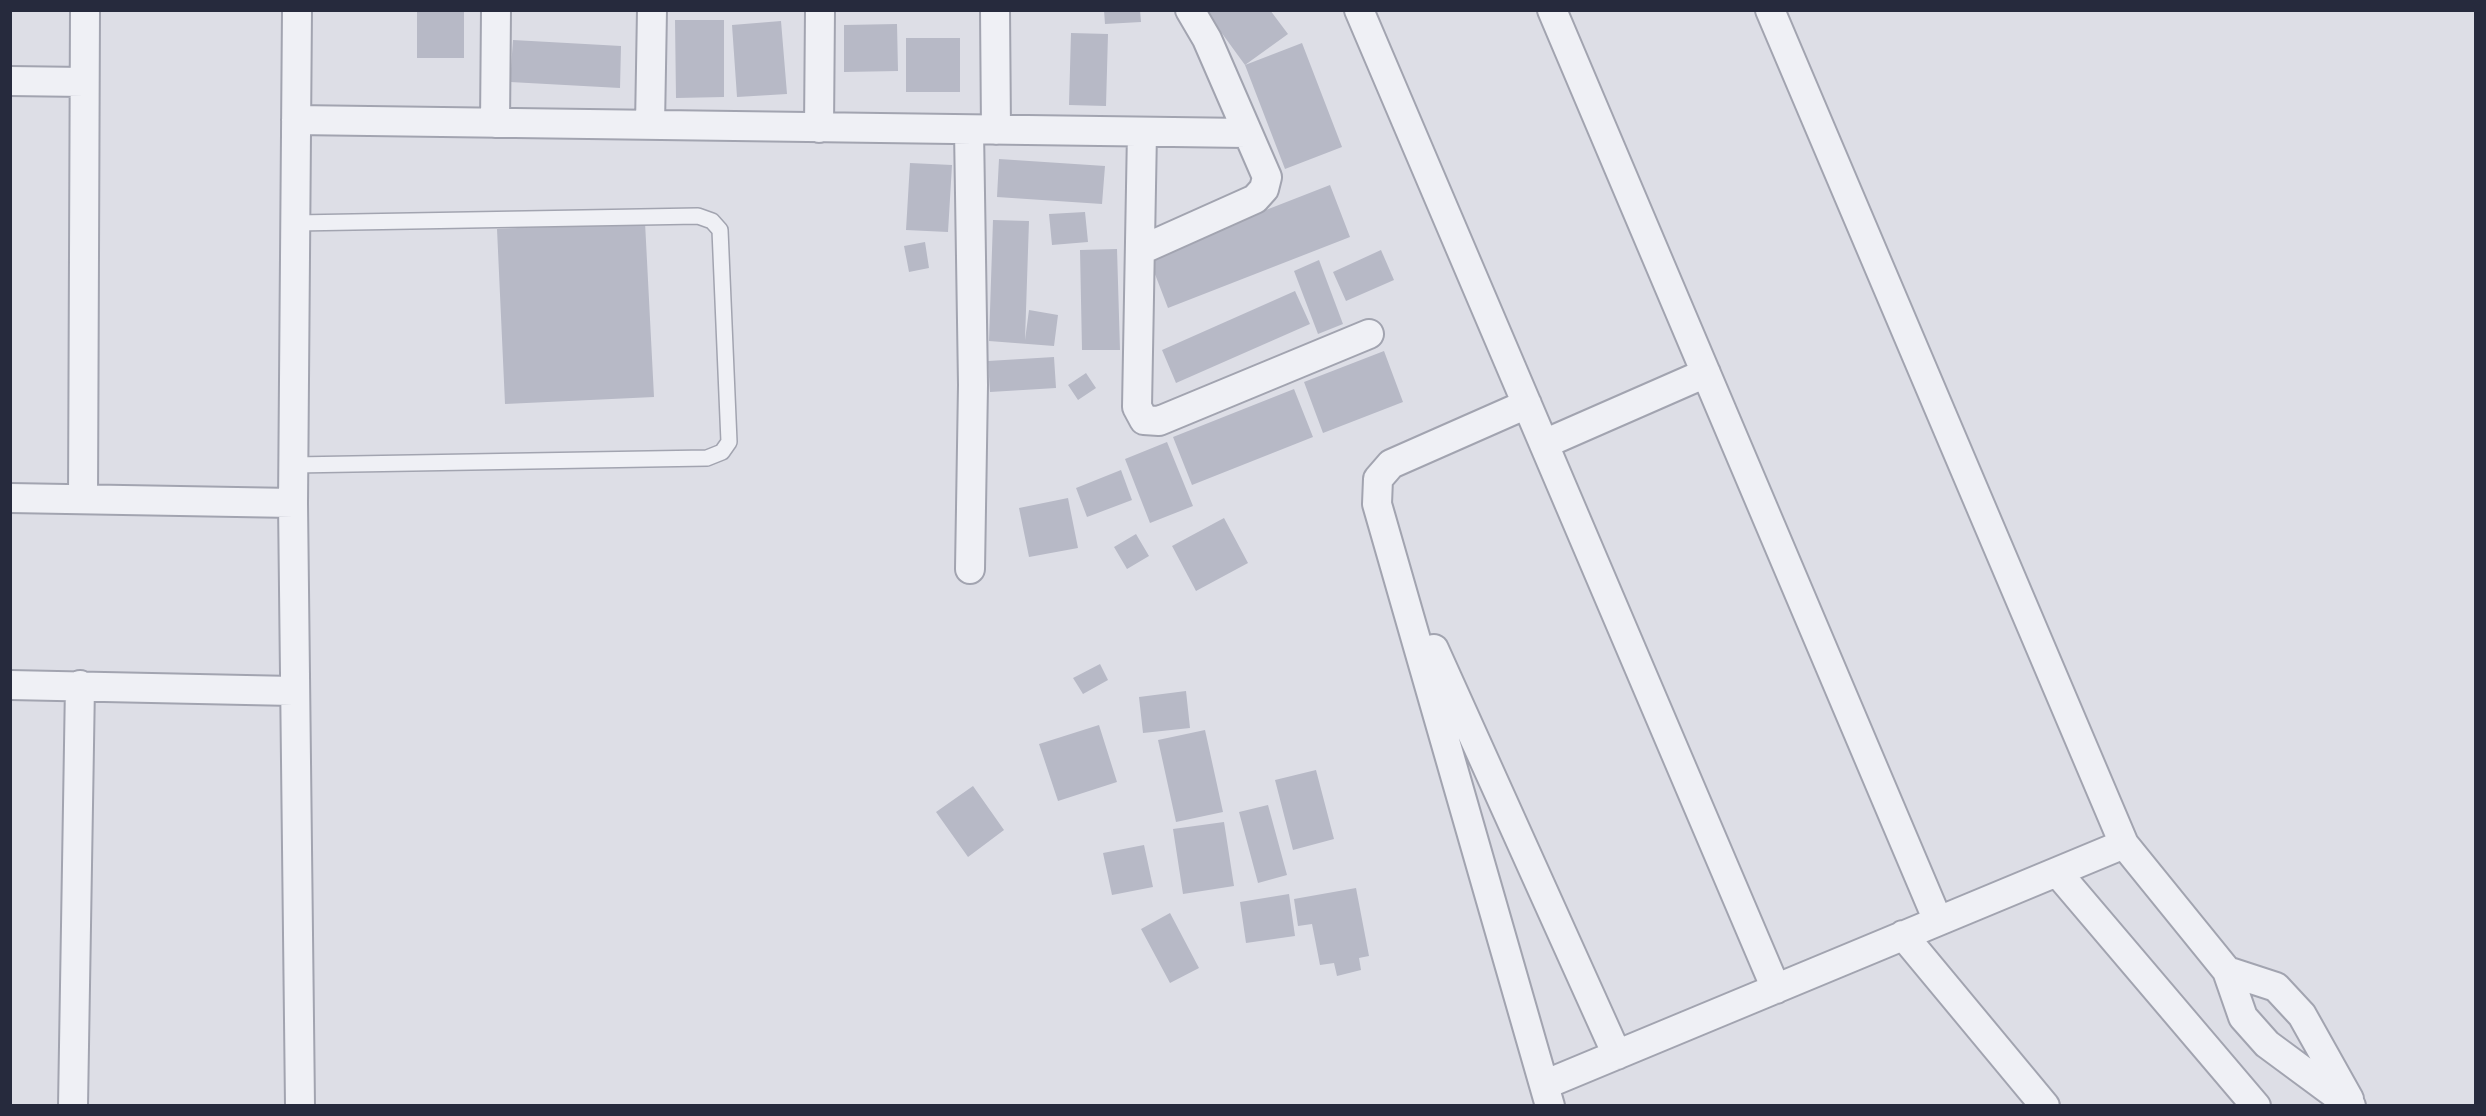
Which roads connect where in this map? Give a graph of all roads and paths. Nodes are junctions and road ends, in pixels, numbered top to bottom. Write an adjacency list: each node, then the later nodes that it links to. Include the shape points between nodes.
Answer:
1 (85, 10): 12 (street)
2 (297, 10): 13 (street)
3 (496, 10): 14 (street)
4 (652, 10): 15 (street)
5 (820, 10): 16 (street)
6 (995, 10): 17 (street)
7 (1190, 10): 19 (street, via 1207,39)
8 (1359, 10): 24 (street)
9 (1552, 10): 23 (street)
10 (1770, 10): 35 (street)
11 (10, 81): 12 (street)
12 (84, 82): 28 (street)
13 (296, 120): 14 (street); 20 (street)
14 (495, 123): 15 (street)
15 (650, 125): 16 (street)
16 (819, 128): 17 (street)
17 (983, 130): 18 (street); 31 (street, via 972,385)
18 (1142, 132): 19 (street); 21 (street)
19 (1246, 133): 21 (street, via 1267,177 1264,189 1255,199)
20 (296, 223): 26 (street); 26 (lane, via 698,216 712,221 720,230 729,442 723,452 707,458)
21 (1141, 250): 22 (street, via 1137,407 1144,420 1159,421)
22 (1369, 334)
23 (1706, 373): 25 (street); 37 (street)
24 (1527, 404): 25 (street); 30 (street, via 1392,464 1378,479 1377,504)
25 (1544, 444): 40 (street)
26 (294, 465): 29 (street)
27 (10, 498): 28 (street)
28 (82, 499): 29 (street)
29 (293, 503): 34 (street)
30 (1393, 558): 41 (street); 42 (street)
31 (970, 569)
32 (10, 685): 33 (street)
33 (80, 685): 34 (street); 43 (street)
34 (293, 691): 44 (street)
35 (2124, 844): 36 (street); 39 (street)
36 (2057, 872): 37 (street); 46 (street)
37 (1938, 921): 38 (street)
38 (1903, 935): 40 (street); 45 (street)
39 (2227, 971): 47 (street, via 2243,1017 2267,1044); 47 (street, via 2276,987 2302,1015)
40 (1776, 989): 41 (street)
41 (1617, 1055): 42 (street)
42 (1547, 1095)
43 (73, 1106)
44 (300, 1106)
45 (2045, 1106)
46 (2256, 1106)
47 (2352, 1106)

